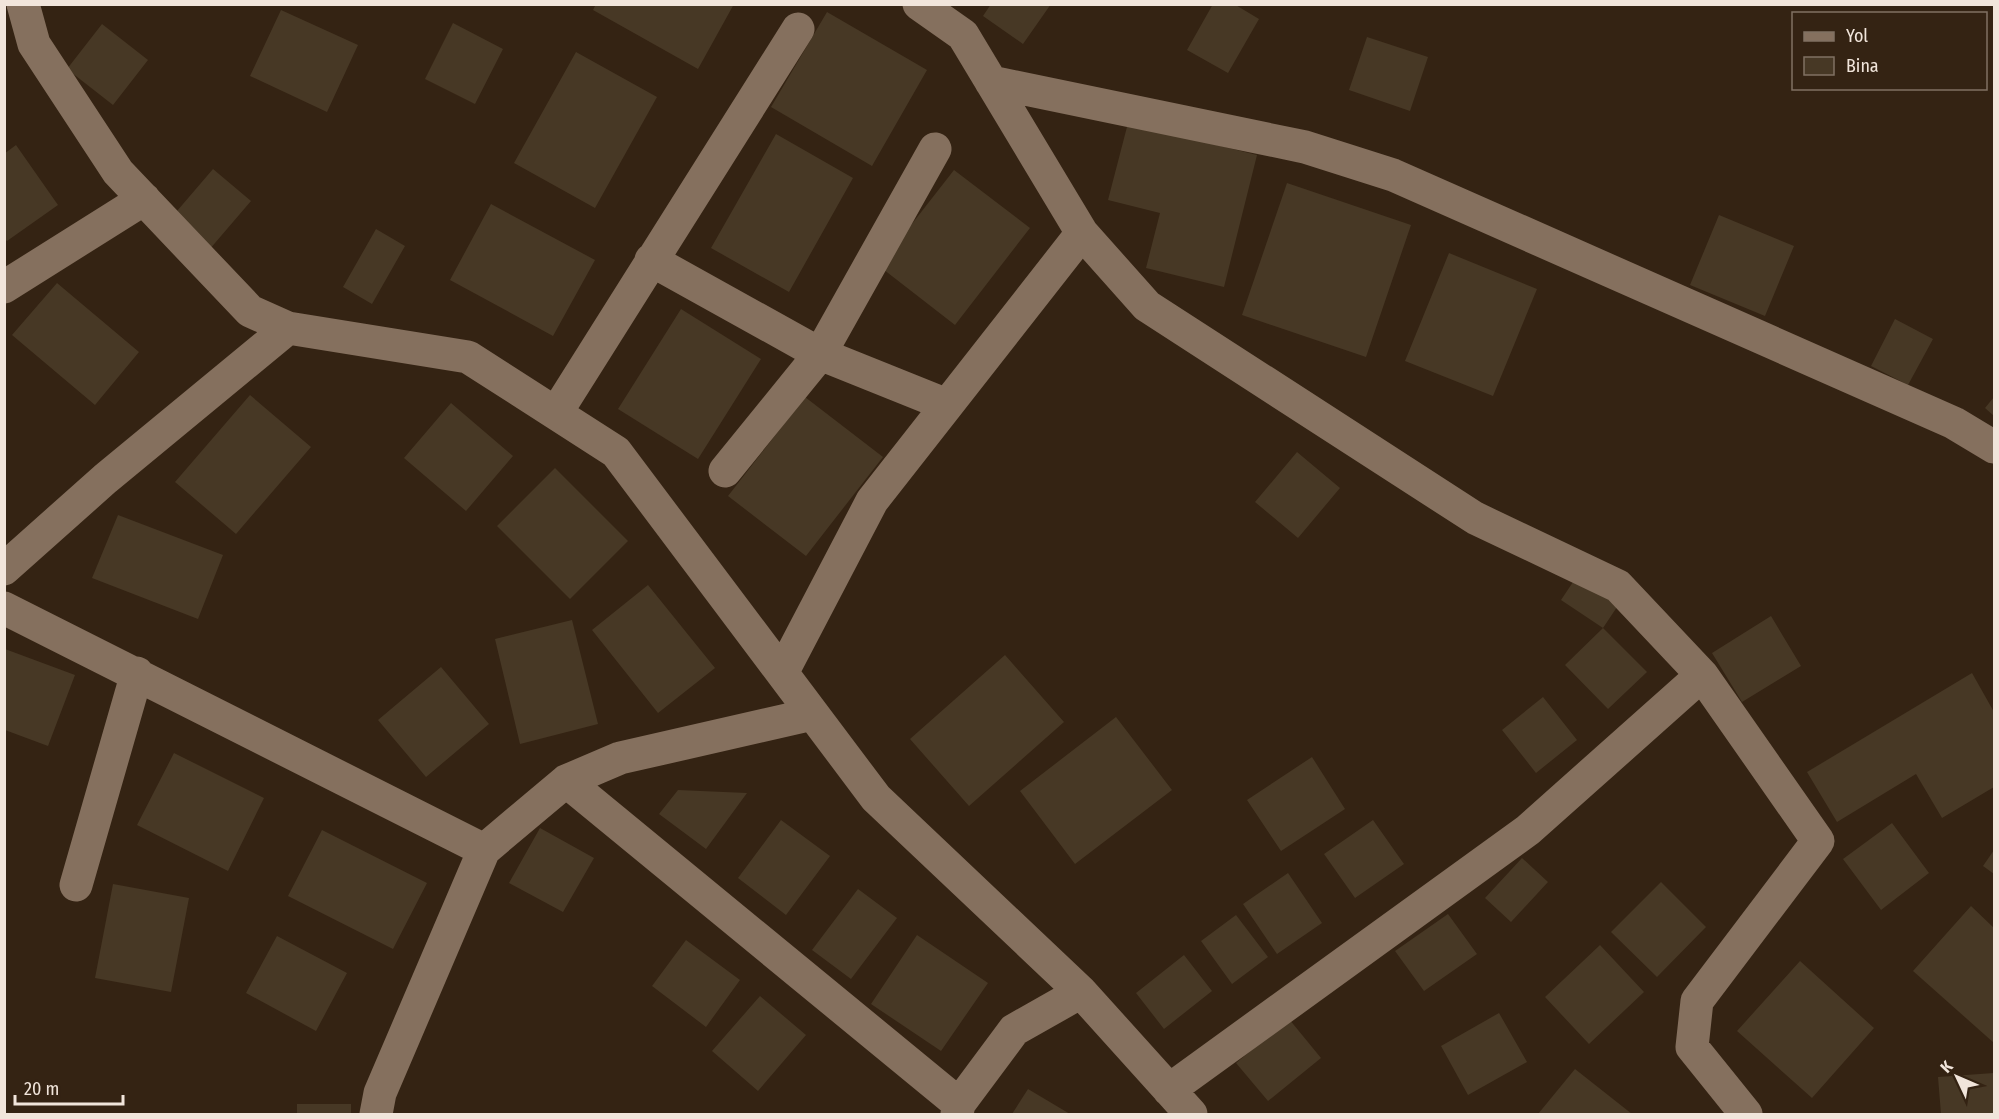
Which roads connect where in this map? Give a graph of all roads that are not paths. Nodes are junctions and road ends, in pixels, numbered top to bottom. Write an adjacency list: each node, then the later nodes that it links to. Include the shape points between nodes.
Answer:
1 (23, 4): 6 (street, via 34,44 118,172)
2 (919, 4): 4 (street, via 963,35)
3 (798, 29): 8 (street)
4 (991, 82): 7 (street); 14 (street, via 1305,147 1393,175 1954,423)
5 (935, 148): 11 (street)
6 (144, 199): 9 (street); 10 (street, via 250,311)
7 (1082, 232): 12 (street); 20 (street, via 1147,306 1474,518 1618,586)
8 (651, 260): 11 (street); 13 (street)
9 (4, 287)
10 (288, 328): 13 (street, via 468,357); 16 (street, via 105,479)
11 (820, 354): 12 (street); 15 (street)
12 (947, 405): 19 (street, via 872,501)
13 (556, 413): 19 (street, via 616,452)
14 (1995, 447)
15 (725, 471)
16 (4, 569)
17 (4, 608): 18 (street)
18 (137, 673): 23 (street); 24 (street)
19 (782, 673): 21 (street)
20 (1702, 675): 26 (street, via 1527,830); 30 (street, via 1818,841 1696,1000 1692,1047)
21 (813, 714): 22 (street, via 620,758); 25 (street, via 876,798)
22 (566, 781): 23 (street); 27 (street)
23 (484, 850): 28 (street, via 380,1093)
24 (76, 885)
25 (1081, 992): 26 (street); 27 (street, via 1014,1030)
26 (1169, 1090): 29 (street)
27 (958, 1109)
28 (376, 1114)
29 (1191, 1114)
30 (1746, 1114)

